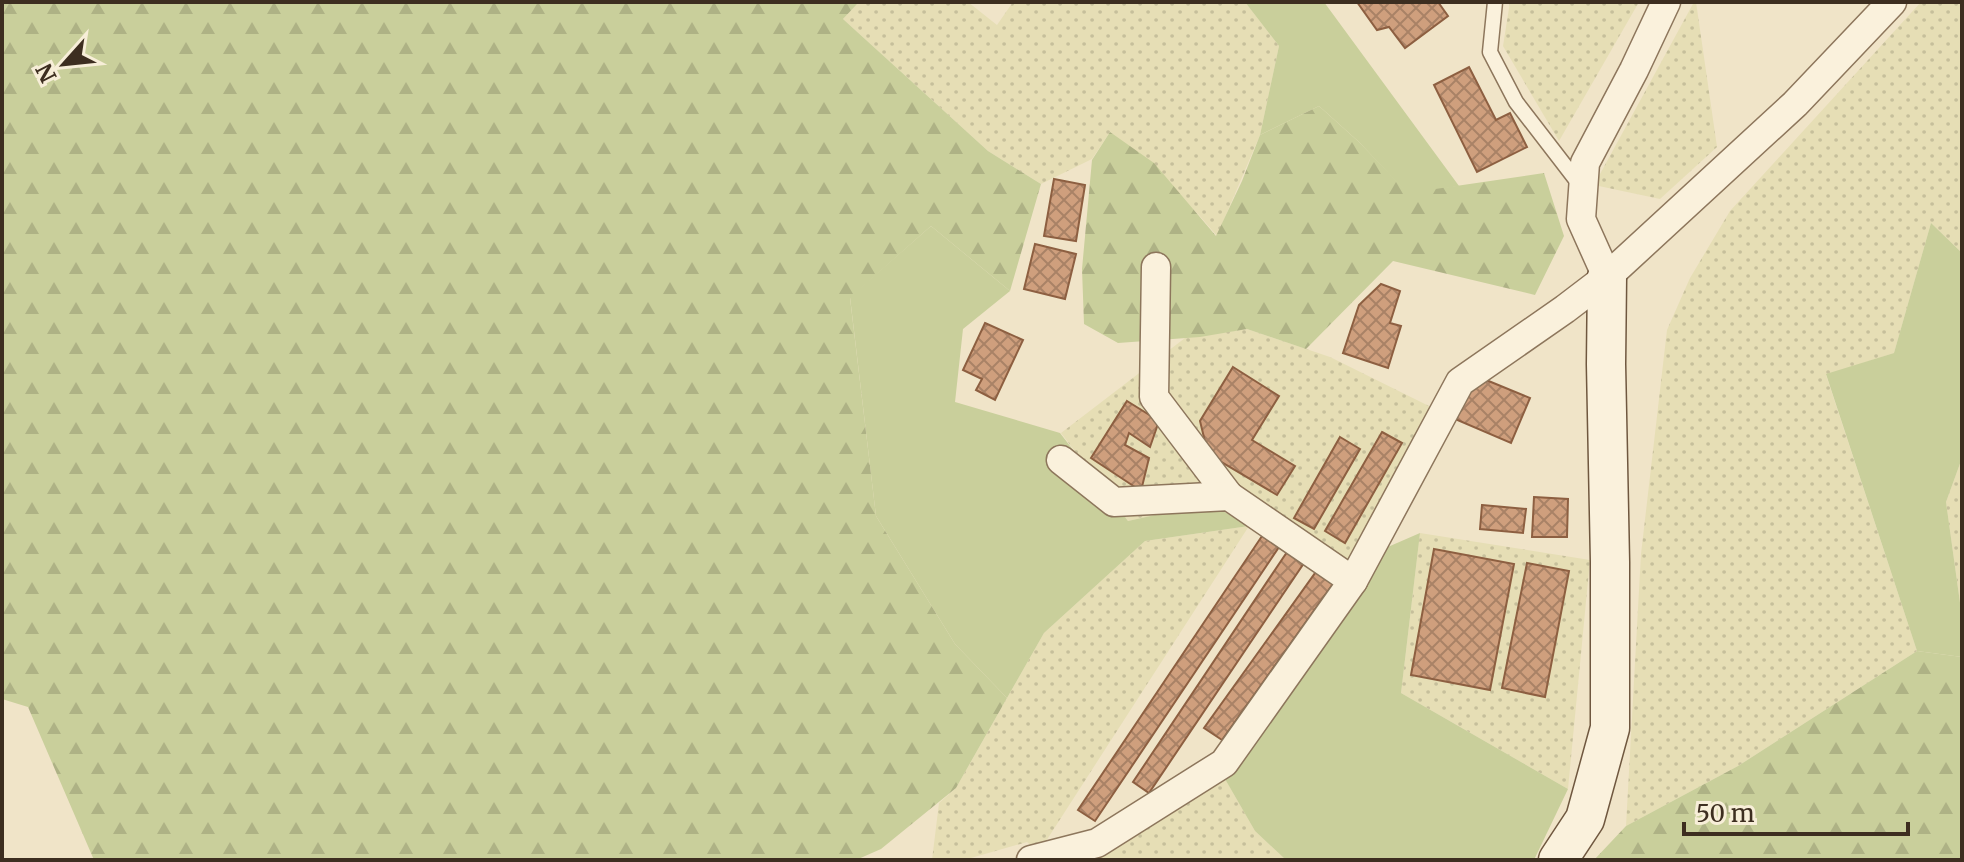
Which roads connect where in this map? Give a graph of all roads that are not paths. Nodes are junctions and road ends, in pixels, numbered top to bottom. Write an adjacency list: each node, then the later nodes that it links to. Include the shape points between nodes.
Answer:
1 (1495, 2): 4 (lane, via 1490,52 1516,102)
2 (1666, 2): 4 (street, via 1585,163)
3 (1892, 2): 6 (street, via 1795,104)
4 (1583, 189): 6 (street, via 1581,219)
5 (1156, 267): 8 (street, via 1154,397)
6 (1607, 277): 9 (street, via 1460,382); 11 (street, via 1610,728 1585,819)
7 (1061, 460): 8 (street, via 1114,502)
8 (1229, 496): 9 (street)
9 (1353, 581): 10 (street, via 1224,763 1097,843)
10 (1031, 860)
11 (1558, 860)

